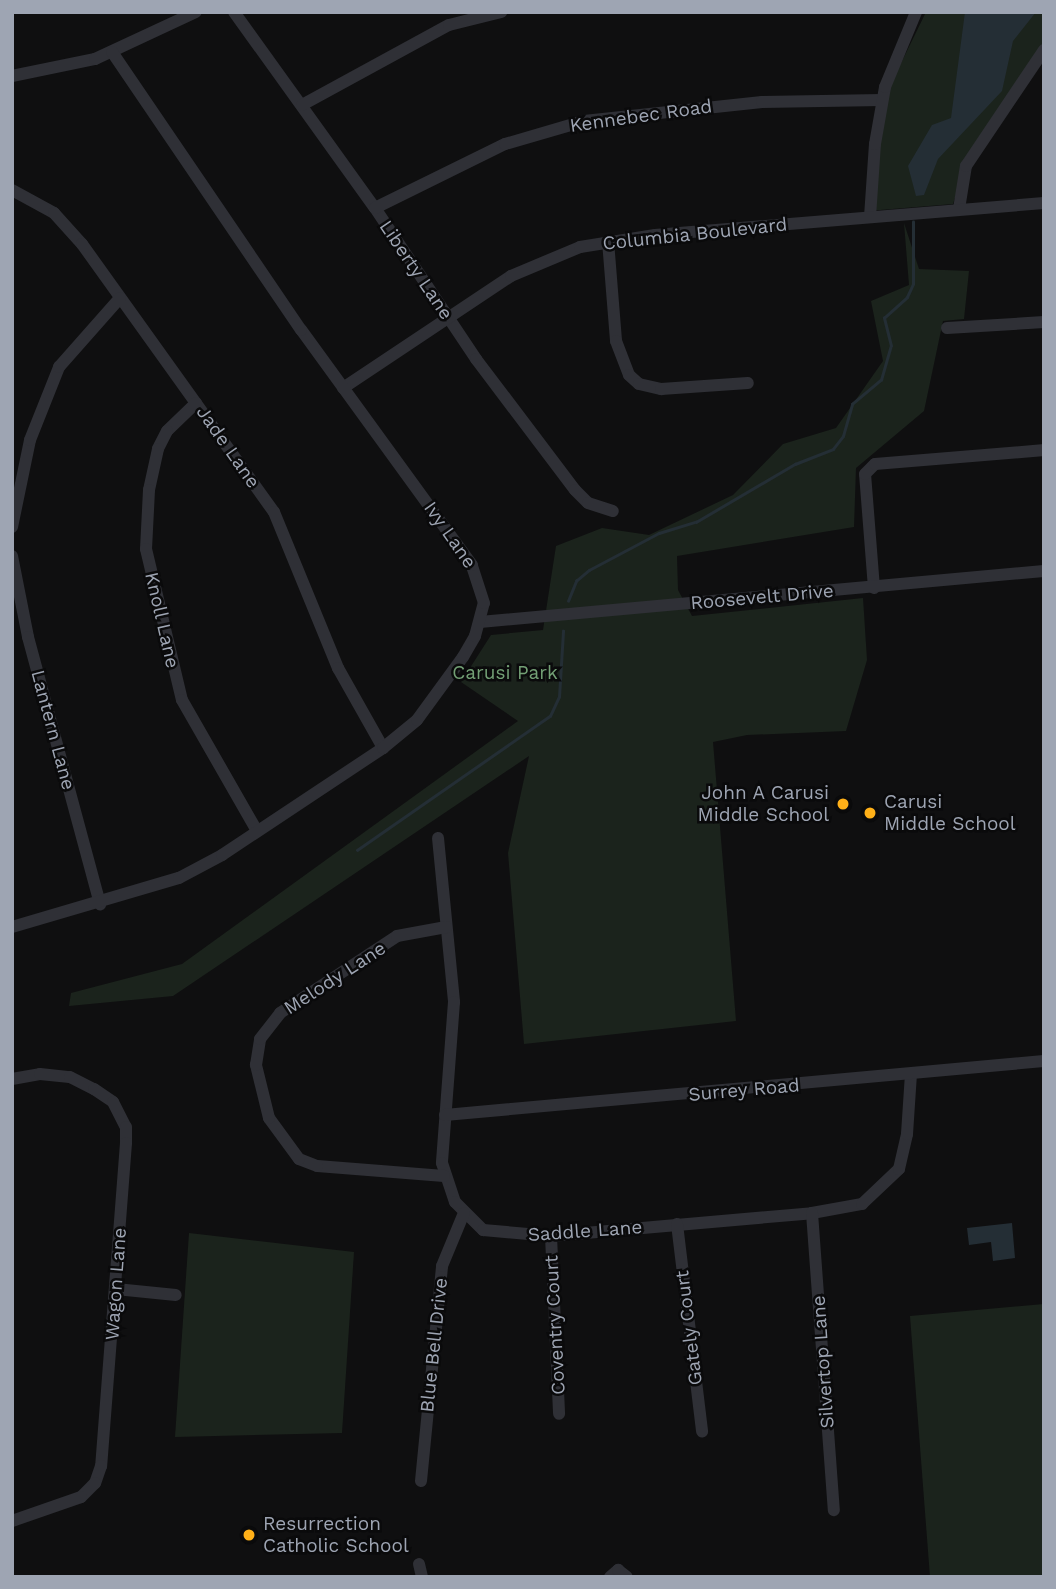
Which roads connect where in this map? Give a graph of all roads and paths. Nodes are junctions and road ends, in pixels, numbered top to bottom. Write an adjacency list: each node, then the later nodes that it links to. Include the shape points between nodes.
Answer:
1 (196, 12): 6 (street)
2 (234, 12): 9 (street, Liberty Lane)
3 (501, 12): 9 (street, via 449,25)
4 (916, 12): 8 (street, via 894,57)
5 (1044, 50): 13 (street, via 966,166)
6 (112, 52): 7 (street, via 66,67); 21 (street, Ivy Lane)
7 (12, 76)
8 (883, 100): 12 (street, Kennebec Road, via 762,102 584,121 505,144); 14 (street)
9 (302, 106): 12 (street, Liberty Lane)
10 (12, 190): 16 (street, Jade Lane, via 54,214)
11 (1044, 202): 13 (street, Columbia Boulevard)
12 (375, 208): 17 (street, Liberty Lane)
13 (959, 209): 14 (street, Columbia Boulevard)
14 (870, 217): 15 (street, Columbia Boulevard)
15 (608, 241): 17 (street, Columbia Boulevard, via 544,260); 20 (street, via 616,341 629,374 639,384 661,389)
16 (120, 298): 22 (street, Jade Lane); 25 (street, via 59,367 30,440)
17 (446, 315): 21 (street, Columbia Boulevard); 24 (street, Liberty Lane, via 575,491 588,503)
18 (1044, 322): 19 (street)
19 (947, 328)
20 (748, 383)
21 (343, 388): 29 (street, Ivy Lane, via 472,565 483,594)
22 (196, 403): 30 (street, Jade Lane, via 274,512 338,668); 31 (street, Knoll Lane, via 167,430 158,449 149,490 146,549 182,700)
23 (1044, 450): 28 (street, via 875,464 866,474)
24 (613, 511)
25 (12, 527)
26 (12, 556): 33 (street, Lantern Lane, via 28,636)
27 (1044, 572): 28 (street, Roosevelt Drive)
28 (874, 588): 29 (street, Roosevelt Drive)
29 (480, 622): 30 (street, Ivy Lane, via 463,657 417,720)
30 (383, 748): 31 (street, Ivy Lane)
31 (257, 831): 33 (street, Ivy Lane, via 179,878)
32 (438, 838): 34 (street, Saddle Lane)
33 (100, 904): 35 (street, Ivy Lane)
34 (446, 926): 39 (street, Saddle Lane, via 454,1002); 40 (street, Melody Lane, via 397,936 280,1013 260,1039 256,1065 269,1118 299,1159 317,1166)
35 (12, 927)
36 (1044, 1062): 37 (street, Surrey Road)
37 (911, 1074): 39 (street, Surrey Road); 42 (street, Saddle Lane, via 907,1134 892,1179 862,1204)
38 (12, 1079): 45 (street, Wagon Lane, via 40,1074 70,1077 113,1102 126,1127)
39 (445, 1115): 40 (street, Saddle Lane)
40 (444, 1176): 41 (street, Saddle Lane)
41 (464, 1213): 44 (street, Saddle Lane, via 483,1230); 49 (street, Blue Bell Drive, via 442,1266)
42 (812, 1213): 43 (street, Saddle Lane); 50 (street, Silvertop Lane)
43 (677, 1224): 44 (street, Saddle Lane); 48 (street, Gately Court)
44 (551, 1236): 47 (street, Coventry Court)
45 (116, 1289): 46 (street); 51 (street, Wagon Lane, via 106,1428 95,1483 69,1504)
46 (176, 1295)
47 (559, 1414)
48 (702, 1431)
49 (421, 1481)
50 (834, 1510)
51 (12, 1521)
52 (610, 1577): 53 (street, via 618,1570)
53 (627, 1577)

